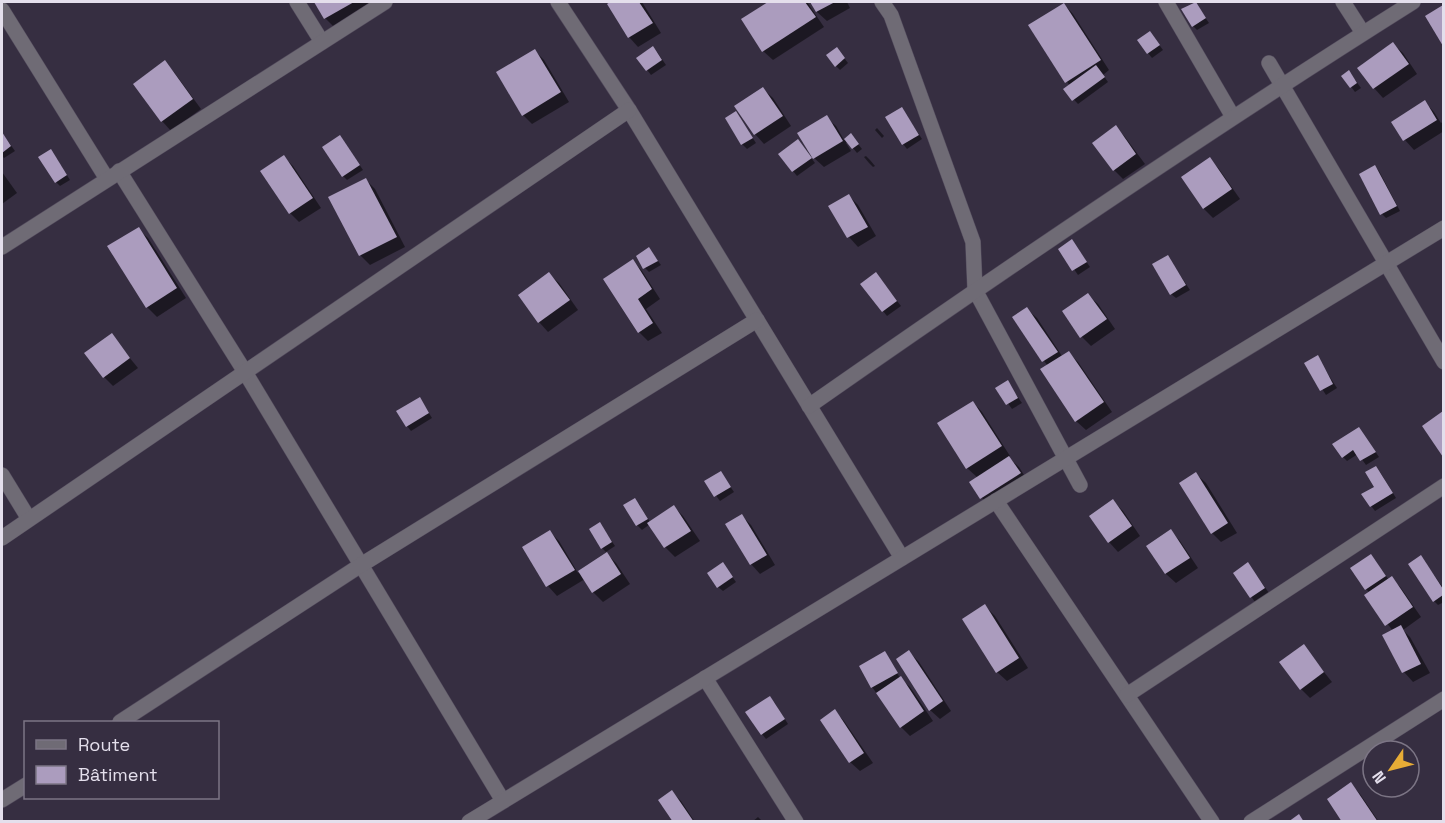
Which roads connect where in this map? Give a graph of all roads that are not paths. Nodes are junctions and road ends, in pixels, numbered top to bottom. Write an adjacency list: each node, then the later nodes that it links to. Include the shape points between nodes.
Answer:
1 (297, 2): 10 (street)
2 (385, 2): 10 (street)
3 (558, 2): 13 (street)
4 (882, 2): 19 (street, via 891,15 973,242)
5 (1166, 2): 14 (street)
6 (1343, 2): 9 (street)
7 (1413, 2): 9 (street)
8 (2, 10): 15 (street)
9 (1363, 33): 12 (street)
10 (322, 42): 15 (street)
11 (1269, 63): 12 (street)
12 (1282, 84): 14 (street); 18 (street)
13 (629, 110): 20 (street); 22 (street)
14 (1233, 117): 19 (street)
15 (113, 175): 17 (street); 22 (street)
16 (1443, 228): 18 (street)
17 (2, 247)
18 (1386, 263): 21 (street); 24 (street)
19 (975, 290): 23 (street); 24 (street)
20 (757, 320): 23 (street); 32 (street)
21 (1443, 362)
22 (245, 372): 29 (street); 32 (street)
23 (809, 406): 31 (street)
24 (1065, 458): 26 (street); 28 (street)
25 (2, 475): 29 (street)
26 (1080, 484)
27 (1443, 486): 34 (street)
28 (996, 501): 31 (street); 34 (street)
29 (29, 519): 30 (street)
30 (2, 538)
31 (902, 558): 33 (street)
32 (361, 565): 36 (street); 39 (street)
33 (705, 678): 39 (street); 41 (street)
34 (1127, 695): 42 (street)
35 (1443, 699): 43 (street)
36 (123, 721)
37 (24, 786): 38 (street)
38 (2, 800)
39 (503, 801): 40 (street)
40 (469, 822)
41 (796, 822)
42 (1212, 822)
43 (1251, 822)

